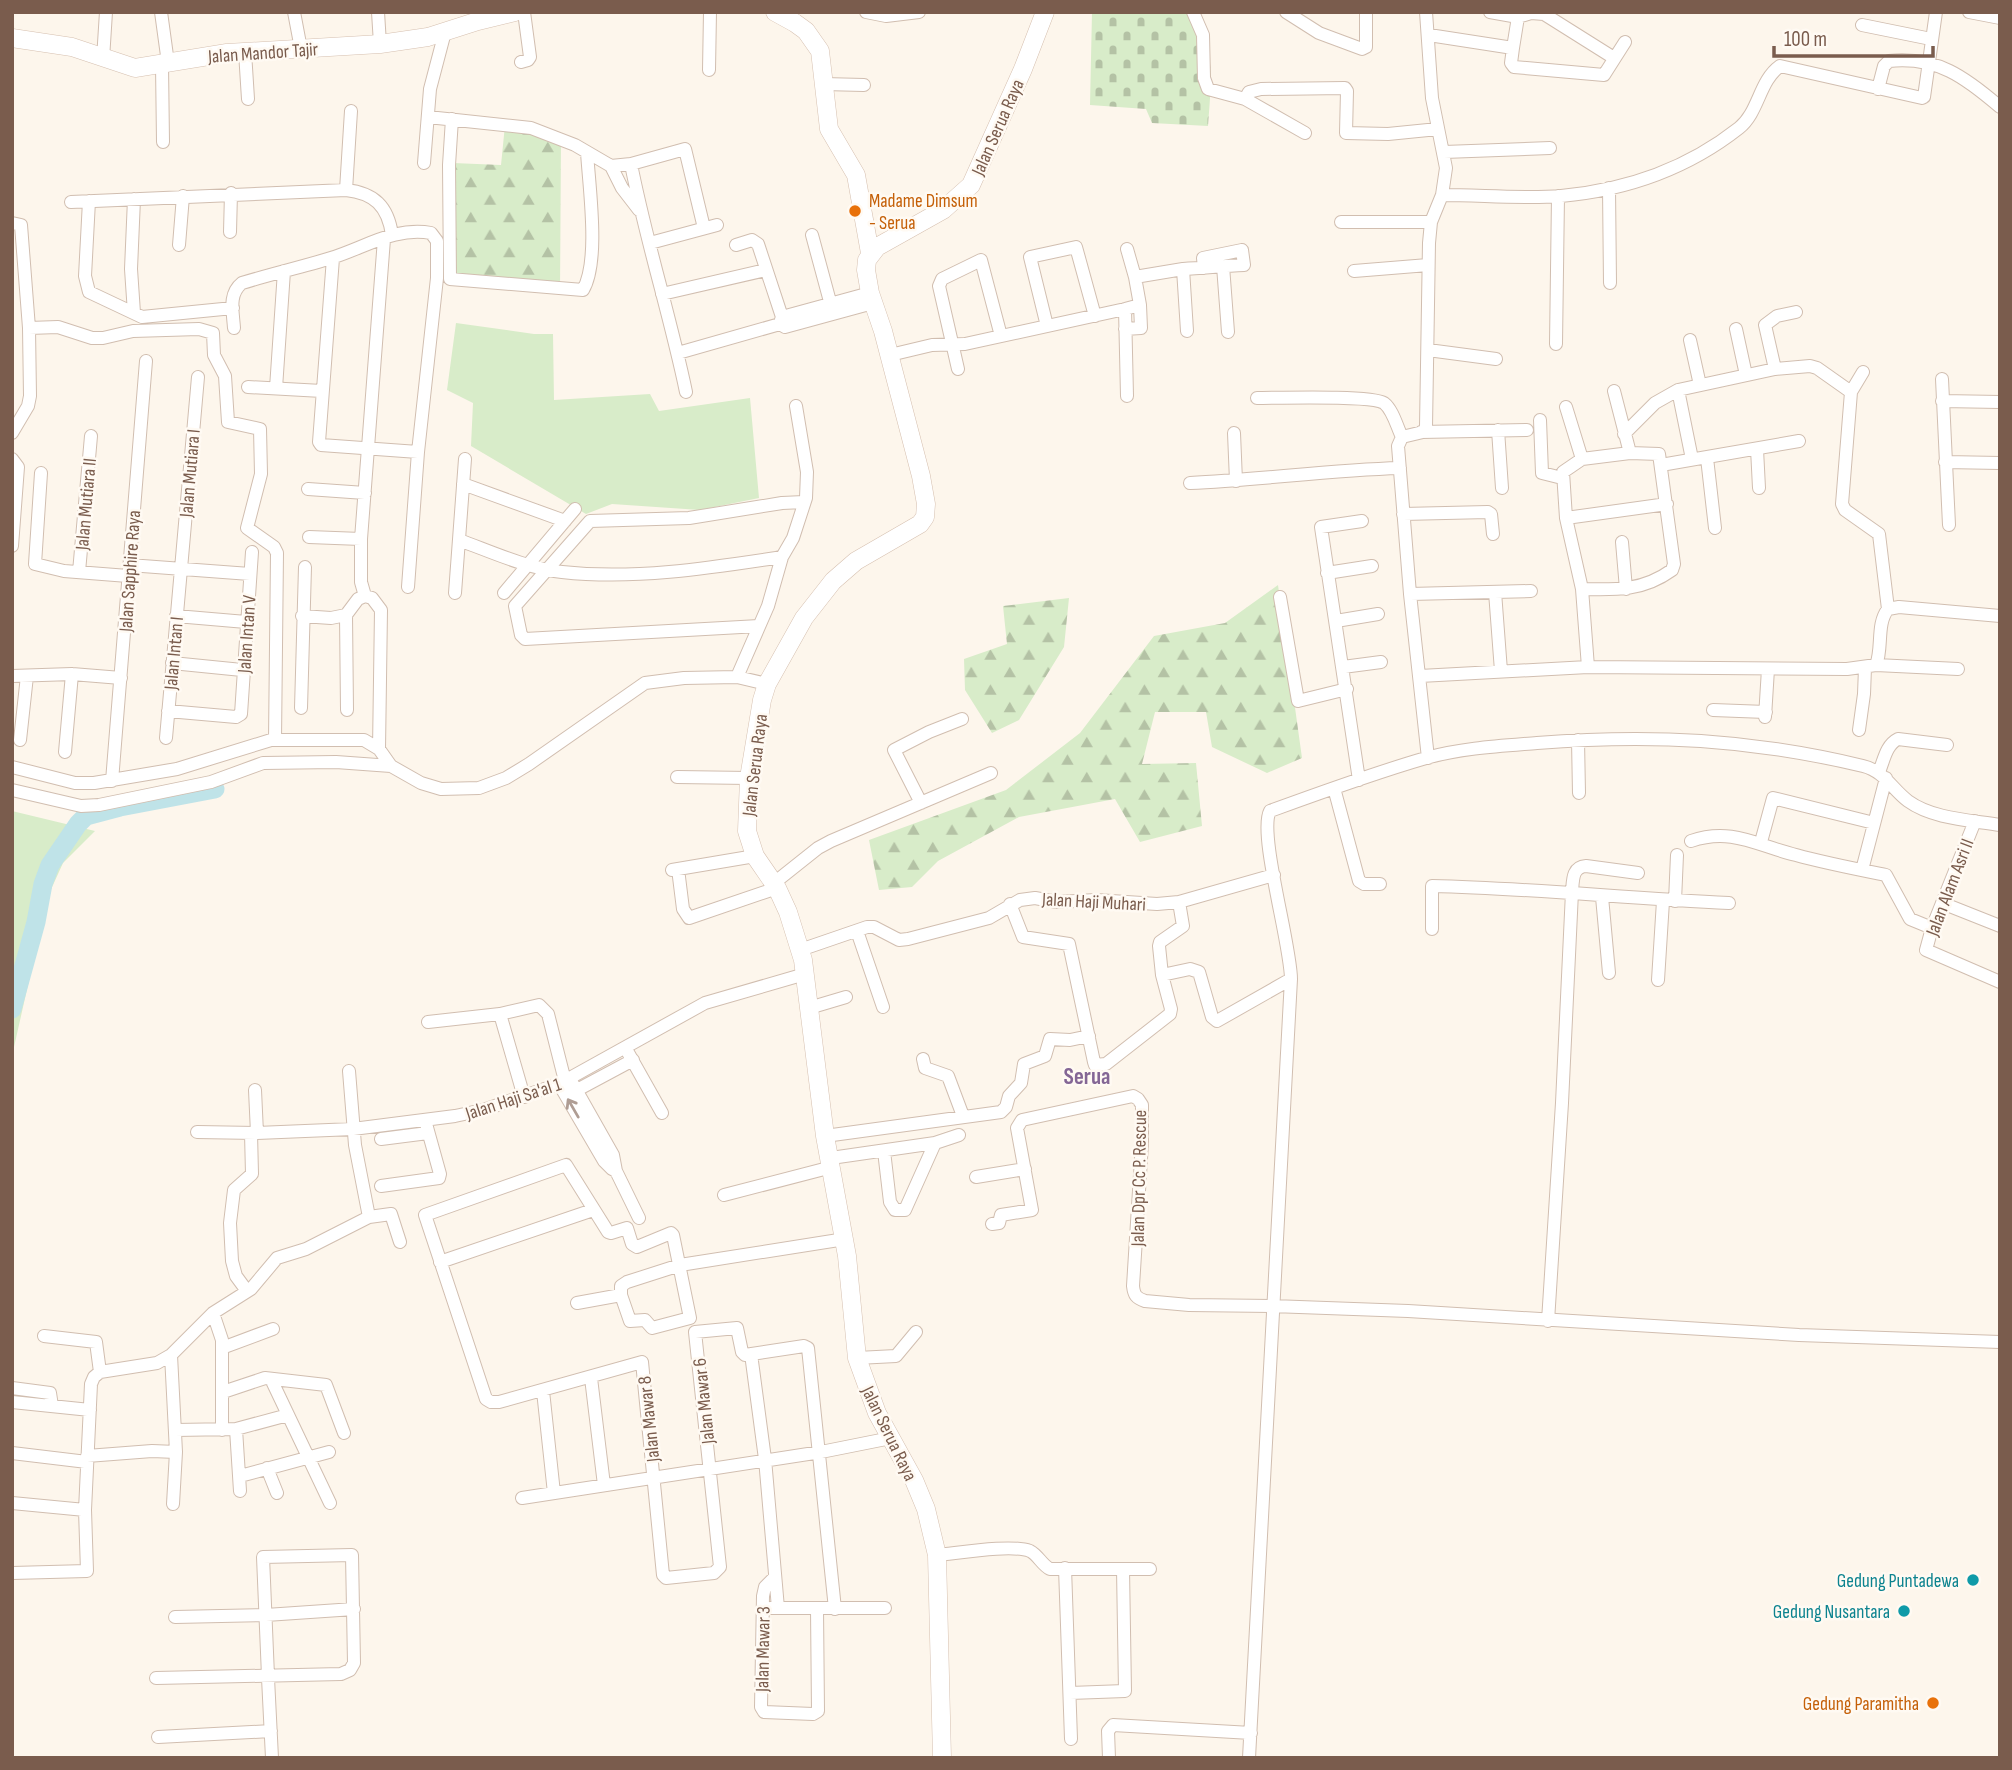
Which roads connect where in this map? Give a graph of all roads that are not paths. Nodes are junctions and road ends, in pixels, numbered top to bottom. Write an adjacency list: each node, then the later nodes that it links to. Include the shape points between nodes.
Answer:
1 (106, 12): 33 (street)
2 (161, 12): 36 (street)
3 (294, 12): 30 (street)
4 (378, 12): 28 (street)
5 (515, 12): 23 (main road, Jalan Mandor Tajir)
6 (524, 12): 34 (street, via 530,57)
7 (710, 12): 37 (street)
8 (775, 12): 19 (main road)
9 (866, 12): 10 (street, via 886,16)
10 (919, 12)
11 (1045, 12): 78 (main road, Jalan Serua Raya, via 971,185 943,210)
12 (1193, 12): 42 (street, via 1203,35 1206,86)
13 (1286, 12): 14 (street, via 1319,33 1362,49 1366,47)
14 (1366, 12)
15 (1426, 12): 24 (street)
16 (1490, 12): 20 (street)
17 (1936, 12): 26 (street)
18 (1977, 13): 21 (street)
19 (799, 17): 38 (main road, via 820,51)
20 (1518, 17): 29 (street); 32 (street, via 1544,14)
21 (2000, 18)
22 (1862, 25): 26 (street)
23 (445, 32): 28 (main road, Jalan Mandor Tajir); 45 (street, via 430,89)
24 (1429, 35): 29 (street); 47 (street)
25 (12, 38): 33 (main road, Jalan Mandor Tajir, via 72,47)
26 (1931, 39): 35 (street)
27 (1625, 42): 32 (street)
28 (380, 44): 30 (main road, Jalan Mandor Tajir)
29 (1513, 48): 32 (street, via 1514,67 1604,75)
30 (301, 49): 31 (main road, Jalan Mandor Tajir)
31 (245, 52): 36 (main road, Jalan Mandor Tajir); 41 (street)
32 (1614, 58)
33 (103, 59): 36 (main road, Jalan Mandor Tajir, via 135,68)
34 (521, 62)
35 (1928, 62): 40 (street, via 1889,61); 40 (street, via 1924,97); 43 (street, via 1971,82)
36 (165, 64): 49 (street)
37 (709, 71)
38 (823, 84): 39 (street); 78 (main road, via 829,129 860,188)
39 (864, 85)
40 (1878, 89): 56 (street, via 1780,66 1739,128 1698,157)
41 (248, 99)
42 (1245, 99): 47 (street, via 1249,92 1261,89 1345,88 1346,133); 48 (street)
43 (2000, 107)
44 (351, 111): 57 (street)
45 (428, 117): 46 (street); 53 (street)
46 (452, 119): 51 (street, via 531,128); 51 (street, via 450,279 583,290 592,257)
47 (1438, 129): 52 (street)
48 (1306, 133)
49 (163, 142)
50 (1550, 148): 52 (street)
51 (587, 152): 55 (street)
52 (1444, 152): 59 (street)
53 (424, 163)
54 (631, 164): 55 (street); 65 (street); 70 (street, via 685,149)
55 (611, 166): 65 (street)
56 (1609, 188): 61 (street); 88 (street)
57 (346, 190): 58 (street); 73 (street, via 371,195 385,212)
58 (231, 193): 60 (street); 71 (street)
59 (1442, 195): 61 (street); 67 (street)
60 (183, 196): 62 (street); 76 (street)
61 (1558, 196): 109 (street)
62 (134, 199): 63 (street); 96 (street)
63 (89, 201): 64 (street); 96 (street, via 85,284 92,294)
64 (71, 202)
65 (640, 211): 74 (street)
66 (1341, 222): 67 (street)
67 (1431, 222): 80 (street)
68 (12, 223): 100 (street, via 21,225)
69 (717, 225): 70 (street)
70 (704, 228): 74 (street)
71 (230, 232)
72 (812, 235): 93 (street)
73 (388, 237): 79 (street); 145 (street); 147 (street, via 421,231 431,233 437,241)
74 (650, 243): 89 (street)
75 (736, 245): 84 (street, via 752,240 758,244)
76 (178, 246)
77 (1127, 249): 87 (street)
78 (870, 253): 90 (main road, Jalan Serua Raya, via 866,270)
79 (333, 258): 85 (street); 125 (street)
80 (1428, 265): 86 (street); 110 (street)
81 (1223, 266): 82 (street); 82 (street, via 1244,265 1242,250 1203,258); 105 (street)
82 (1204, 268): 83 (street)
83 (1183, 269): 87 (street); 104 (street)
84 (766, 270): 89 (street); 98 (street)
85 (284, 271): 92 (street, via 242,283 234,289); 123 (street)
86 (1354, 271)
87 (1135, 277): 91 (street)
88 (1610, 283)
89 (663, 294): 111 (street)
90 (872, 298): 93 (street); 112 (main road, Jalan Serua Raya)
91 (1140, 305): 94 (street); 102 (street, via 1141,328)
92 (233, 307): 96 (street, via 152,317); 101 (street)
93 (833, 309): 98 (street)
94 (1125, 309): 97 (street); 102 (street)
95 (1796, 312): 116 (street, via 1777,316 1765,325)
96 (134, 313)
97 (1095, 316): 99 (street); 99 (street, via 1076,247 1030,257)
98 (781, 320): 111 (street)
99 (1047, 326): 106 (street)
100 (29, 328): 139 (street, via 30,401); 236 (street, via 58,327 92,338 134,331 199,329 213,333 214,355 225,376 228,422 260,429 261,435 261,474 247,528 277,553)
101 (234, 328)
102 (1125, 329): 129 (street)
103 (1736, 329): 118 (street)
104 (1187, 331)
105 (1228, 332)
106 (1001, 336): 108 (street); 108 (street, via 981,260 942,279 939,286)
107 (1690, 340): 121 (street)
108 (951, 344): 112 (street); 115 (street)
109 (1556, 344)
110 (1428, 350): 113 (street); 138 (street, via 1426,427)
111 (678, 353): 127 (street)
112 (890, 355): 226 (main road, Jalan Serua Raya, via 921,476 925,517 833,581 804,618)
113 (1496, 359)
114 (146, 361): 188 (street, Jalan Sapphire Raya)
115 (958, 369)
116 (1775, 369): 118 (street); 128 (street, via 1817,368)
117 (1863, 372): 128 (street)
118 (1746, 375): 121 (street)
119 (198, 377): 187 (street, Jalan Mutiara I)
120 (1942, 379): 131 (street)
121 (1700, 385): 124 (street)
122 (248, 387): 123 (street)
123 (276, 388): 125 (street)
124 (1678, 390): 141 (street, via 1656,403); 153 (street)
125 (322, 391): 145 (street, via 321,445)
126 (1614, 391): 141 (street)
127 (686, 392)
128 (1852, 392): 202 (street, via 1842,504 1879,534)
129 (1127, 396)
130 (1257, 398): 143 (street, via 1380,402 1388,408)
131 (1942, 401): 132 (street); 154 (street)
132 (2000, 402)
133 (796, 406): 167 (street, via 807,472)
134 (1566, 407): 152 (street)
135 (1540, 420): 159 (street, via 1542,473)
136 (1498, 430): 137 (street); 138 (street); 163 (street)
137 (1527, 430)
138 (1421, 432): 143 (street)
139 (12, 433)
140 (1234, 433): 160 (street)
141 (1624, 434): 148 (street)
142 (91, 436): 189 (street, Jalan Mutiara II)
143 (1402, 437): 157 (street)
144 (1800, 441): 146 (street)
145 (369, 448): 147 (street); 166 (street)
146 (1757, 449): 149 (street); 164 (street)
147 (418, 452): 192 (street)
148 (1630, 453): 152 (street); 156 (street, via 1659,454)
149 (1707, 458): 153 (street); 175 (street)
150 (12, 459): 181 (street, via 18,467)
151 (465, 459): 161 (street)
152 (1582, 459): 159 (street, via 1565,469)
153 (1692, 460): 156 (street)
154 (1945, 462): 155 (street); 174 (street)
155 (2000, 463)
156 (1661, 465): 168 (street)
157 (1400, 468): 160 (street); 170 (street)
158 (41, 472): 189 (street, via 35,564)
159 (1562, 478): 171 (street)
160 (1236, 481): 162 (street)
161 (463, 484): 172 (street); 179 (street)
162 (1190, 484)
163 (1502, 488)
164 (1759, 488)
165 (308, 489): 166 (street)
166 (365, 493): 178 (street)
167 (805, 500): 183 (street); 186 (street, via 688,518 593,520)
168 (1667, 504): 171 (street); 194 (street, via 1672,570)
169 (576, 509): 172 (street)
170 (1403, 514): 176 (street, via 1488,512); 199 (street)
171 (1566, 518): 193 (street)
172 (565, 521): 186 (street)
173 (1362, 521): 190 (street, via 1321,527)
174 (1949, 525)
175 (1715, 528)
176 (1493, 534)
177 (309, 537): 178 (street)
178 (361, 539): 200 (street)
179 (459, 540): 186 (street); 197 (street)
180 (1622, 542): 194 (street)
181 (12, 546)
182 (252, 552): 191 (street, Jalan Intan V)
183 (782, 557): 186 (street, via 673,572 620,574); 210 (street)
184 (1372, 566): 190 (street)
185 (305, 567): 206 (street)
186 (538, 567): 198 (street); 210 (street, via 515,606 520,635 525,639)
187 (180, 569): 188 (street); 191 (street); 205 (street, Jalan Intan I)
188 (129, 570): 189 (street); 225 (street, Jalan Sapphire Raya)
189 (79, 572)
190 (1327, 573): 208 (street)
191 (250, 574): 209 (street, Jalan Intan V)
192 (408, 587)
193 (1582, 589): 194 (street); 214 (street)
194 (1626, 589)
195 (1531, 590): 196 (street)
196 (1495, 592): 199 (street); 219 (street)
197 (455, 593)
198 (504, 593)
199 (1410, 594): 223 (street)
200 (365, 596): 204 (street); 239 (street, via 381,610)
201 (1280, 597): 227 (street, via 1297,701)
202 (1888, 609): 207 (street); 215 (street, via 1883,615 1879,658)
203 (1378, 614): 208 (street)
204 (346, 615): 206 (street); 229 (street)
205 (176, 616): 209 (street); 212 (street, Jalan Intan I)
206 (302, 616): 228 (street)
207 (2000, 616)
208 (1336, 621): 213 (street)
209 (246, 622): 218 (street, Jalan Intan V)
210 (759, 625): 224 (street)
211 (1381, 662): 213 (street)
212 (172, 663): 218 (street); 231 (street, Jalan Intan I)
213 (1343, 667): 227 (street)
214 (1588, 667): 216 (street); 219 (street)
215 (1870, 667): 216 (street); 217 (street); 233 (street)
216 (1768, 669): 230 (street, via 1765,716)
217 (1958, 669)
218 (242, 670): 231 (street, Jalan Intan V, via 239,716)
219 (1502, 671): 223 (street)
220 (72, 674): 222 (street); 225 (street); 240 (street)
221 (12, 676): 222 (street)
222 (27, 676): 235 (street)
223 (1420, 676): 241 (street)
224 (737, 677): 226 (street); 242 (street, via 645,683 529,764 479,788 441,789)
225 (121, 678): 249 (street, Jalan Sapphire Raya)
226 (767, 684): 247 (main road, Jalan Serua Raya)
227 (1347, 689): 248 (street)
228 (301, 708)
229 (347, 710)
230 (1713, 710)
231 (168, 711): 234 (street, Jalan Intan I)
232 (962, 719): 253 (street, via 894,750)
233 (1858, 730)
234 (166, 738)
235 (20, 740)
236 (275, 740): 239 (street, via 364,740); 249 (street, via 177,769)
237 (1578, 740): 241 (street); 245 (street, via 1669,738 1749,743 1867,767); 252 (street)
238 (1947, 744): 245 (street, via 1892,742)
239 (379, 749): 242 (street)
240 (65, 752)
241 (1427, 758): 248 (street)
242 (391, 766): 251 (street, via 263,763 211,782 99,805 80,806)
243 (12, 767): 249 (street, via 75,783)
244 (991, 773): 253 (street)
245 (1883, 775): 254 (street, via 1923,809); 255 (street)
246 (677, 777): 247 (street)
247 (749, 778): 260 (main road, Jalan Serua Raya, via 747,831)
248 (1359, 780): 250 (street)
249 (112, 781)
250 (1334, 788): 263 (street, via 1270,811); 264 (street, via 1359,880)
251 (12, 789)
252 (1579, 793)
253 (921, 803): 265 (street, via 818,848)
254 (1975, 821): 256 (street); 272 (street, Jalan Alam Asri II)
255 (1874, 823): 258 (street, via 1773,799); 261 (street)
256 (2000, 825)
257 (1691, 841): 258 (street, via 1718,835)
258 (1760, 842): 261 (street, via 1794,855)
259 (1677, 855): 268 (street)
260 (755, 856): 265 (main road, Jalan Serua Raya); 265 (street, via 674,869 682,909 689,918)
261 (1862, 870): 274 (street, via 1886,875 1910,919)
262 (1638, 873): 266 (street, via 1581,866 1575,872)
263 (1274, 875): 269 (street, Jalan Haji Muhari); 281 (street)
264 (1380, 884)
265 (775, 886): 277 (main road, Jalan Serua Raya)
266 (1572, 892): 267 (street); 275 (street, via 1433,886); 328 (street)
267 (1602, 897): 268 (street); 278 (street)
268 (1669, 901): 271 (street); 282 (street)
269 (1179, 902): 270 (street, Jalan Haji Muhari, via 1145,905 1035,898); 280 (street, via 1184,923 1160,942)
270 (1010, 904): 276 (street, Jalan Haji Muhari, via 989,918 908,939 893,938 874,927); 289 (street, via 1023,937 1069,944)
271 (1729, 904)
272 (1942, 904): 273 (street); 274 (street, Jalan Alam Asri II)
273 (2000, 926)
274 (1932, 928): 283 (street, Jalan Alam Asri II, via 1928,952)
275 (1432, 929)
276 (857, 931): 277 (street, Jalan Haji Muhari); 285 (street)
277 (800, 950): 279 (main road, Jalan Serua Raya)
278 (1609, 973)
279 (805, 974): 286 (main road, Jalan Serua Raya); 290 (street, Jalan Haji Sa'al 1, via 712,1000)
280 (1162, 975): 281 (street, via 1190,969 1199,972 1217,1021); 289 (street, via 1170,1014 1099,1067)
281 (1291, 979): 326 (street)
282 (1658, 980)
283 (2000, 982)
284 (846, 997): 286 (street)
285 (883, 1007)
286 (809, 1008): 305 (main road, Jalan Serua Raya)
287 (500, 1014): 288 (street); 293 (street, via 544,1007); 295 (street)
288 (428, 1022)
289 (1089, 1036): 296 (street, via 1050,1039 1045,1056 1024,1064 1021,1083 1009,1096)
290 (629, 1055): 293 (street, Jalan Haji Sa'al 1); 297 (street)
291 (923, 1059): 298 (street, via 928,1070 948,1076)
292 (349, 1070): 301 (street)
293 (568, 1084): 295 (street, Jalan Haji Sa'al 1); 311 (street, via 613,1155); 311 (street, one-way to 293, via 604,1161)
294 (255, 1090): 303 (street)
295 (524, 1097): 300 (street, Jalan Haji Sa'al 1)
296 (1005, 1110): 298 (street); 299 (street)
297 (662, 1114)
298 (963, 1116): 305 (street)
299 (1018, 1124): 310 (street); 326 (street, Jalan Dpr Cc P. Rescue, via 1115,1099 1138,1099 1142,1143 1134,1294 1145,1301 1189,1305)
300 (427, 1126): 301 (street, Jalan Haji Sa'al 1); 306 (street); 313 (street, via 439,1178)
301 (354, 1129): 303 (street, Jalan Haji Sa'al 1); 316 (street)
302 (197, 1132): 303 (street, Jalan Haji Sa'al 1)
303 (254, 1133): 323 (street, via 253,1170 234,1189 230,1223 233,1269)
304 (959, 1135): 307 (street)
305 (825, 1136): 309 (main road, Jalan Serua Raya)
306 (382, 1139)
307 (935, 1143): 308 (street); 308 (street, via 905,1210 895,1210 890,1202)
308 (884, 1151): 309 (street)
309 (832, 1162): 314 (street); 319 (main road, Jalan Serua Raya)
310 (1025, 1169): 312 (street); 318 (street, via 1032,1210 1000,1215 999,1223)
311 (616, 1171): 317 (street)
312 (976, 1177)
313 (381, 1186)
314 (724, 1195)
315 (593, 1210): 321 (street); 321 (street, via 566,1165 425,1215); 322 (street, via 611,1233 627,1228 636,1247 672,1234)
316 (369, 1217): 320 (street, via 390,1214); 323 (street, via 306,1249 277,1258)
317 (639, 1218)
318 (992, 1224)
319 (845, 1238): 322 (street); 336 (main road, Jalan Serua Raya)
320 (400, 1242)
321 (440, 1262): 342 (street, via 486,1399 495,1403)
322 (680, 1265): 324 (street, via 627,1282 621,1286); 324 (street, via 690,1318 652,1328 645,1320 630,1321)
323 (247, 1292): 327 (street)
324 (621, 1296): 325 (street)
325 (577, 1303)
326 (1272, 1306): 328 (street); 390 (street)
327 (213, 1313): 333 (street); 335 (street)
328 (1548, 1321): 332 (street)
329 (273, 1329): 333 (street)
330 (916, 1332): 336 (street, via 897,1356)
331 (44, 1336): 337 (street, via 96,1342)
332 (2000, 1342)
333 (222, 1349): 341 (street)
334 (751, 1354): 354 (street, via 808,1348); 358 (street); 360 (street, Jalan Mawar 6, via 743,1354 737,1328 695,1332)
335 (172, 1355): 337 (street, via 157,1363); 348 (street)
336 (857, 1357): 351 (main road, Jalan Serua Raya, via 870,1399)
337 (100, 1372): 345 (street, via 91,1384)
338 (590, 1378): 342 (street); 362 (street, Jalan Mawar 8, via 642,1362); 363 (street)
339 (271, 1379): 341 (street); 346 (street); 350 (street, via 326,1385)
340 (12, 1388): 344 (street, via 50,1393)
341 (223, 1391): 349 (street)
342 (543, 1391): 366 (street)
343 (12, 1402): 344 (street)
344 (52, 1406): 345 (street)
345 (90, 1410): 356 (street)
346 (288, 1415): 347 (street); 357 (street)
347 (236, 1429): 349 (street); 361 (street)
348 (175, 1430): 349 (street); 352 (street)
349 (222, 1430)
350 (344, 1433)
351 (891, 1438): 354 (street); 372 (main road, Jalan Serua Raya, via 926,1509)
352 (176, 1452): 356 (street); 370 (street)
353 (329, 1452): 357 (street)
354 (821, 1452): 358 (street); 383 (street)
355 (12, 1453): 356 (street)
356 (87, 1459): 371 (street)
357 (309, 1459): 359 (street); 369 (street)
358 (765, 1459): 360 (street); 377 (street)
359 (267, 1468): 361 (street); 365 (street)
360 (710, 1469): 362 (street); 362 (street, Jalan Mawar 6, via 720,1567 714,1573 664,1578)
361 (240, 1476): 364 (street)
362 (654, 1476): 363 (street)
363 (604, 1485): 366 (street)
364 (240, 1491)
365 (277, 1493)
366 (554, 1493): 367 (street)
367 (522, 1499)
368 (12, 1503): 371 (street)
369 (330, 1503)
370 (173, 1504)
371 (85, 1510): 376 (street, via 86,1572)
372 (937, 1555): 373 (street, via 1025,1550 1046,1567); 394 (main road, Jalan Serua Raya)
373 (1065, 1569): 374 (street); 388 (street)
374 (1123, 1569): 375 (street); 388 (street, via 1125,1691)
375 (1150, 1569)
376 (12, 1573)
377 (775, 1577): 378 (street, Jalan Mawar 3, via 765,1587); 379 (street)
378 (762, 1608): 379 (street); 382 (street, Jalan Mawar 3, via 762,1710 813,1714 818,1712)
379 (778, 1608): 382 (street)
380 (885, 1608): 383 (street)
381 (354, 1609): 384 (street); 384 (street, via 352,1555 264,1557); 386 (street, via 354,1664 350,1670)
382 (817, 1609): 383 (street)
383 (835, 1609)
384 (266, 1615): 385 (street); 386 (street)
385 (176, 1617)
386 (268, 1676): 387 (street); 389 (street)
387 (156, 1678)
388 (1070, 1693): 392 (street)
389 (271, 1731): 391 (street); 393 (street)
390 (1251, 1733): 395 (street, via 1113,1725 1108,1731); 396 (street)
391 (158, 1737)
392 (1071, 1739)
393 (271, 1758)
394 (942, 1758)
395 (1109, 1758)
396 (1250, 1758)

